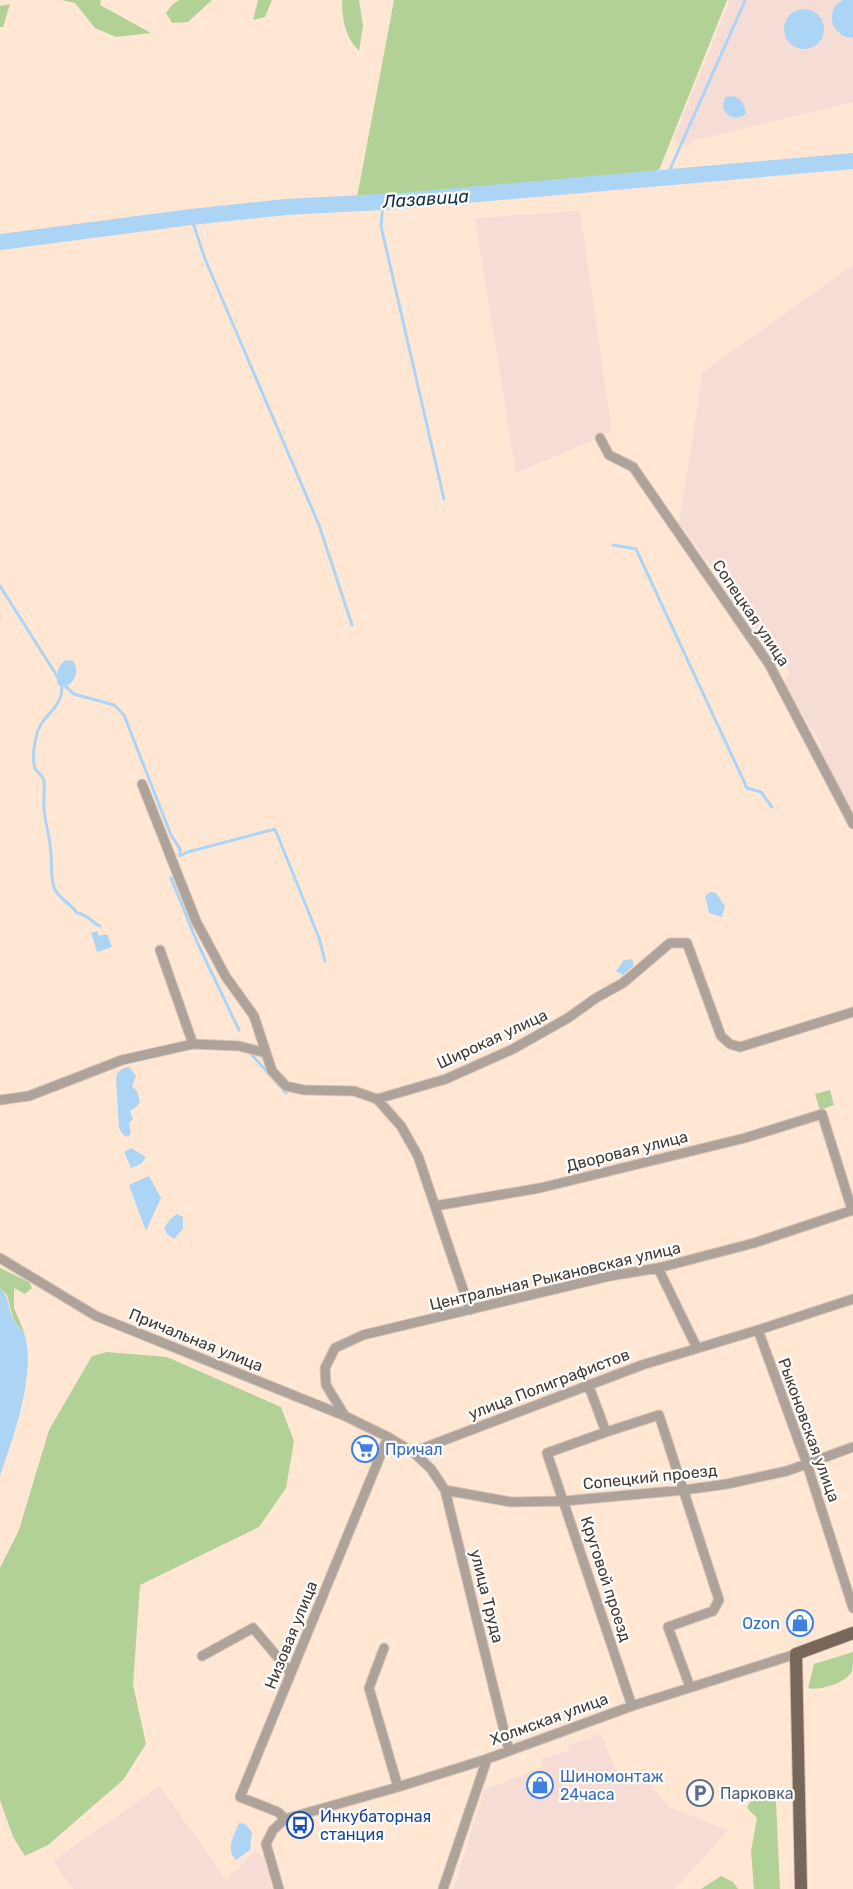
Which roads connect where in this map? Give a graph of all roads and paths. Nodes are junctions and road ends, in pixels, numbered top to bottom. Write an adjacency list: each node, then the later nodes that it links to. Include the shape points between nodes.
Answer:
1 (600, 438): 3 (street, Сопецкая улица, via 609,455 633,467 769,664)
2 (142, 784): 7 (street, via 196,921 226,977 254,1016)
3 (853, 824)
4 (160, 950): 6 (street)
5 (853, 1012): 8 (street, Широкая улица, via 740,1047 730,1044 721,1036 687,943 670,943 623,983 513,1049 446,1079)
6 (193, 1044): 7 (street, via 239,1046); 9 (street, via 122,1060 29,1096)
7 (266, 1053): 8 (street, via 272,1071 286,1086 354,1091)
8 (377, 1099): 10 (street, via 401,1126 418,1156)
9 (0, 1100)
10 (435, 1206): 11 (street, Дворовая улица, via 540,1188 745,1138 822,1114); 15 (street)
11 (852, 1210): 13 (street, Центральная Рыкановская улица, via 754,1243)
12 (0, 1258): 19 (street, Причальная улица, via 96,1316)
13 (657, 1269): 15 (street, Центральная Рыкановская улица, via 610,1276); 17 (street)
14 (853, 1299): 16 (street)
15 (470, 1310): 19 (street, Центральная Рыкановская улица, via 363,1335 335,1348 325,1368 326,1385)
16 (758, 1330): 17 (street, улица Полиграфистов); 24 (street, Рыконовская улица)
17 (697, 1348): 18 (street, улица Полиграфистов)
18 (588, 1384): 20 (street); 23 (street, улица Полиграфистов)
19 (345, 1416): 21 (street, Причальная улица)
20 (606, 1432): 26 (street, Круговой проезд, via 659,1415); 27 (street, Круговой проезд, via 547,1453)
21 (388, 1437): 23 (street, Причальная улица); 33 (street, Низовая улица)
22 (853, 1447): 24 (street, Сопецкий проезд)
23 (416, 1455): 25 (street, улица Труда)
24 (807, 1464): 26 (street, Сопецкий проезд, via 728,1484); 28 (street, Рыконовская улица)
25 (445, 1490): 27 (street, Сопецкий проезд, via 511,1502); 36 (street, улица Труда)
26 (684, 1490): 27 (street, Сопецкий проезд); 34 (street, Круговой проезд, via 719,1600 713,1611 668,1627)
27 (564, 1501): 35 (street, Круговой проезд)
28 (853, 1608)
29 (853, 1634): 31 (main road, Холмская улица)
30 (384, 1648): 38 (street, via 369,1688)
31 (796, 1654): 34 (street, Холмская улица); 42 (main road)
32 (202, 1656): 33 (street, via 253,1628)
33 (291, 1673): 39 (street, Низовая улица, via 240,1797 278,1812)
34 (690, 1687): 35 (street, Холмская улица)
35 (632, 1706): 36 (street, Холмская улица)
36 (509, 1751): 37 (street, Холмская улица)
37 (486, 1759): 38 (street, Холмская улица); 41 (street)
38 (398, 1787): 39 (street, Холмская улица)
39 (285, 1819): 40 (street, via 266,1844)
40 (279, 1889)
41 (443, 1889)
42 (801, 1889)

